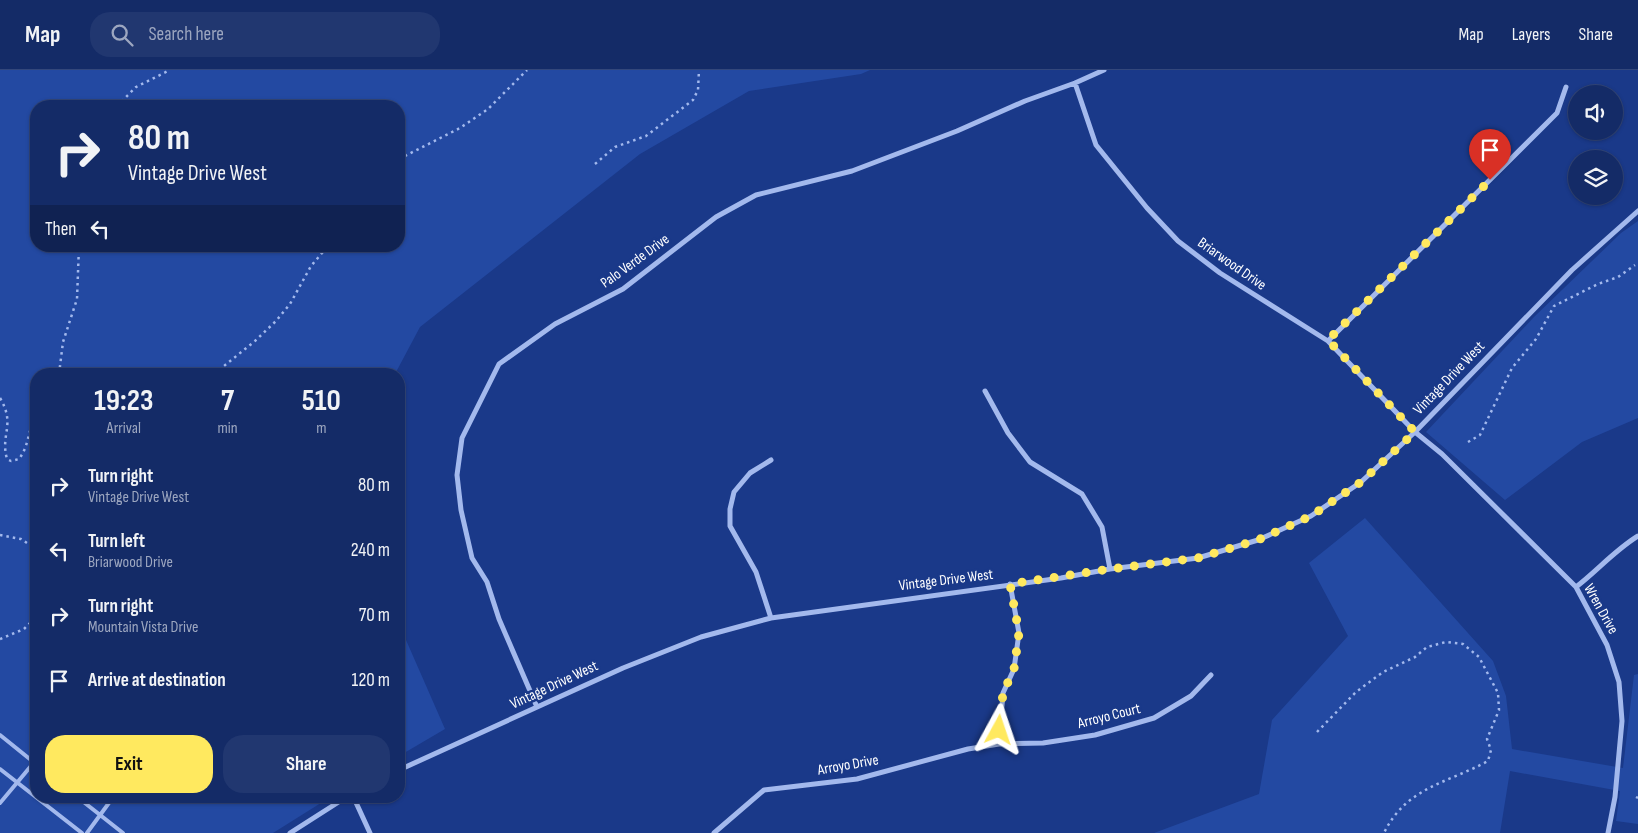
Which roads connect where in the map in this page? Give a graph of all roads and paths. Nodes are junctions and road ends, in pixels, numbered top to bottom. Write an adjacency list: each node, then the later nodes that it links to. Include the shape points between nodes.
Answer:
1 (170, 70): 7 (path, via 136,88)
2 (526, 70): 8 (path, via 488,108 460,128)
3 (699, 70): 9 (path, via 698,90 692,100 646,136 615,147)
4 (1104, 70): 5 (street, Palo Verde Drive)
5 (1075, 84): 14 (street, Briarwood Drive, via 1096,145 1178,241 1220,274); 33 (street, Palo Verde Drive, via 852,171 756,195 716,217 623,289 556,324 499,364 462,438 457,475 472,558 486,582)
6 (1566, 87): 14 (street, via 1557,113)
7 (123, 100)
8 (405, 157)
9 (595, 164)
10 (1638, 211): 20 (street, Vintage Drive West, via 1572,270)
11 (79, 252): 15 (path, via 76,299 63,342)
12 (323, 252): 16 (path, via 276,321)
13 (1635, 265): 21 (path, via 1618,277 1554,306 1536,339 1512,368 1480,435)
14 (1328, 340): 20 (street, Briarwood Drive)
15 (60, 368)
16 (222, 368)
17 (985, 391): 26 (street, via 1008,432 1030,462 1082,494 1102,527)
18 (0, 398): 19 (path, via 7,410 9,423 4,450 7,459 19,459 26,450)
19 (30, 428)
20 (1415, 432): 26 (street, Vintage Drive West, via 1361,482 1311,516 1258,540 1198,558); 28 (street, Wren Drive, via 1442,454)
21 (1468, 442)
22 (771, 460): 29 (street, via 750,473 734,492 730,526 756,572)
23 (0, 535): 25 (path, via 21,539)
24 (1638, 536): 28 (street, via 1622,545)
25 (30, 545)
26 (1110, 569): 27 (street, Vintage Drive West)
27 (1010, 584): 29 (street, Vintage Drive West); 36 (street, via 1019,633 1014,669 1003,693)
28 (1576, 587): 57 (street, Wren Drive, via 1607,645 1619,682 1622,721)
29 (771, 618): 33 (street, Vintage Drive West, via 702,637)
30 (30, 623): 31 (path, via 24,629)
31 (0, 638)
32 (1211, 675): 36 (street, Arroyo Court, via 1192,696 1154,718 1095,734 1043,743)
33 (537, 707): 38 (street, Vintage Drive West)
34 (1316, 732): 56 (path, via 1356,692 1427,647 1446,642 1463,644 1479,657 1498,693 1499,710 1488,739 1491,750 1488,761 1414,796 1400,807)
35 (0, 735): 37 (lane)
36 (999, 744): 55 (street, Arroyo Drive, via 857,778 764,790)
37 (30, 758)
38 (405, 767)
39 (30, 768): 41 (lane)
40 (0, 770): 41 (lane)
41 (17, 782): 42 (lane); 43 (lane)
42 (30, 792)
43 (0, 803)
44 (44, 803): 50 (lane)
45 (85, 803): 49 (lane)
46 (109, 803): 49 (lane)
47 (337, 803): 53 (street)
48 (356, 803): 54 (street)
49 (100, 814): 51 (lane); 52 (lane)
50 (82, 833)
51 (86, 833)
52 (123, 833)
53 (290, 833)
54 (370, 833)
55 (714, 833)
56 (1384, 833)
57 (1608, 833)

